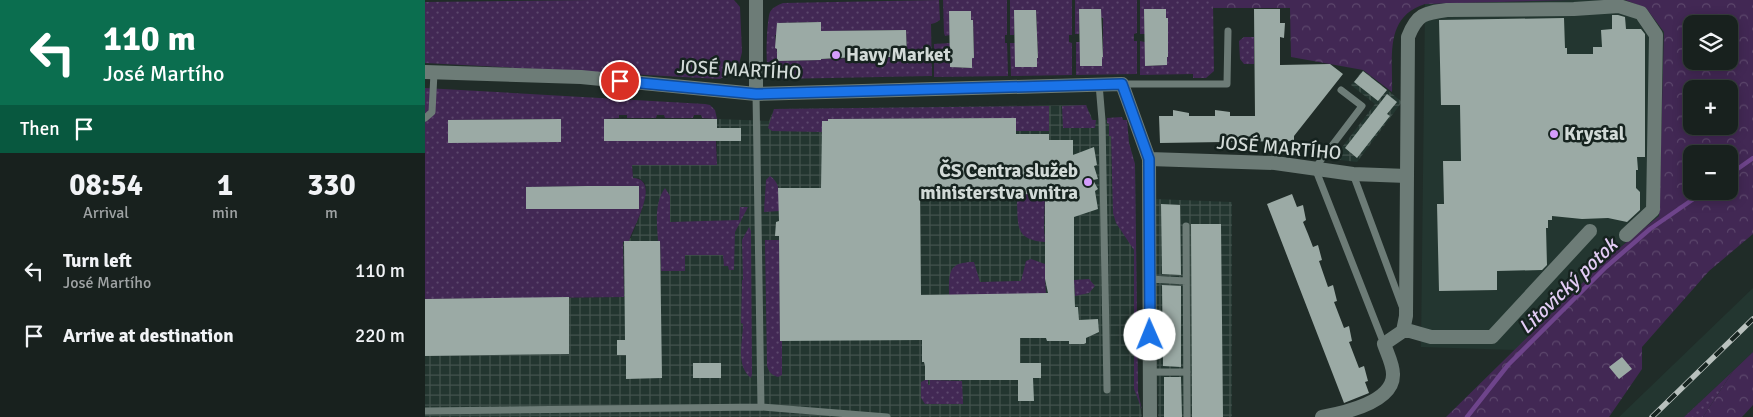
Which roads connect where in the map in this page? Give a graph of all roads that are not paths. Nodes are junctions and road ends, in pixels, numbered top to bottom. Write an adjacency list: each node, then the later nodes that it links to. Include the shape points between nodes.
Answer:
1 (756, 0): 7 (street)
2 (1228, 31): 5 (lane, via 1227,84)
3 (429, 73): 7 (street, JOSÉ MARTÍHO, via 581,77); 8 (lane, via 432,112)
4 (1099, 84): 5 (street, JOSÉ MARTÍHO); 7 (street, JOSÉ MARTÍHO); 23 (lane)
5 (1122, 84): 9 (street)
6 (1341, 90): 10 (lane, via 1362,106)
7 (756, 94): 24 (lane)
8 (425, 118)
9 (1149, 159): 10 (street, JOSÉ MARTÍHO, via 1275,163); 16 (street)
10 (1315, 168): 11 (street, JOSÉ MARTÍHO); 20 (lane)
11 (1353, 174): 12 (street, JOSÉ MARTÍHO); 18 (lane)
12 (1407, 176): 15 (street, via 1408,37 1414,22 1428,12 1447,10 1619,6 1641,13 1655,35 1653,210); 18 (street)
13 (1186, 226): 17 (lane)
14 (1590, 231): 19 (street, via 1492,337 1431,337)
15 (1626, 235)
16 (1149, 280): 17 (lane); 21 (street)
17 (1186, 280): 22 (lane)
18 (1406, 316): 19 (street)
19 (1403, 331): 20 (street)
20 (1384, 344): 29 (street, via 1393,373 1392,385 1383,396 1346,413)
21 (1150, 372): 22 (lane); 27 (street)
22 (1187, 372): 28 (lane)
23 (1107, 390)
24 (761, 407): 25 (lane); 26 (lane)
25 (425, 411)
26 (887, 417)
27 (1150, 417)
28 (1187, 417)
29 (1322, 417)

